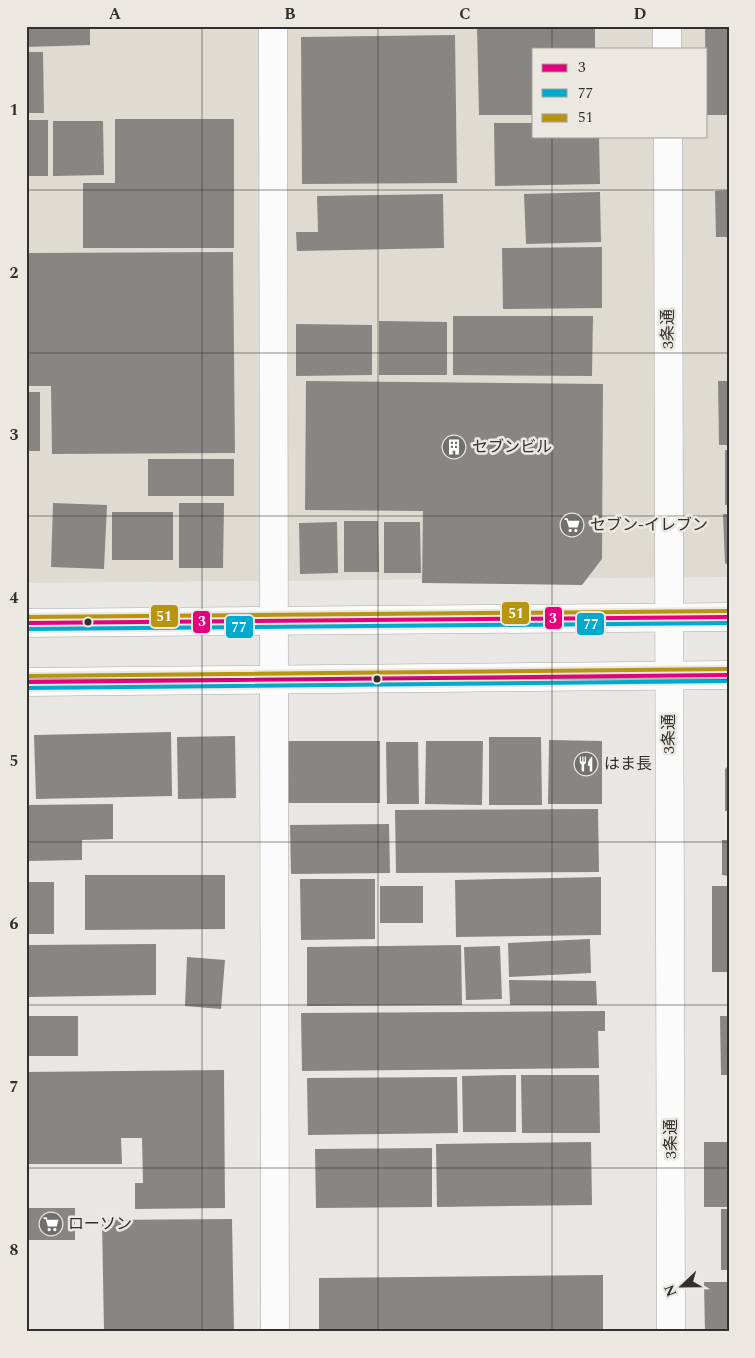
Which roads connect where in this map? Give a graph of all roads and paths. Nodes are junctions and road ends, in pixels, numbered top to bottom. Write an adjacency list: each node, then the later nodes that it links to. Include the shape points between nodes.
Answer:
1 (273, 26): 7 (street)
2 (667, 26): 3 (street)
3 (667, 48)
4 (668, 138): 6 (street, 3条通)
5 (729, 617): 6 (street)
6 (669, 618): 7 (street); 10 (street, 3条通)
7 (274, 621): 8 (street); 11 (street)
8 (26, 623)
9 (729, 675): 10 (street)
10 (670, 676): 11 (street); 14 (street, 3条通)
11 (274, 680): 12 (street); 13 (street)
12 (26, 682)
13 (275, 1332)
14 (672, 1332)

